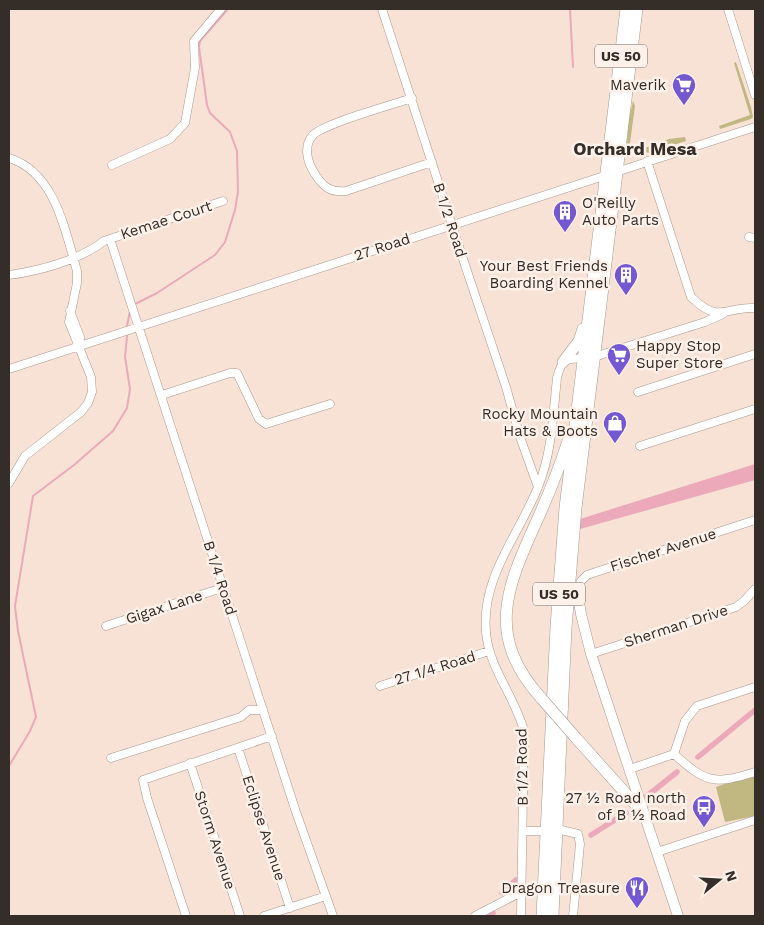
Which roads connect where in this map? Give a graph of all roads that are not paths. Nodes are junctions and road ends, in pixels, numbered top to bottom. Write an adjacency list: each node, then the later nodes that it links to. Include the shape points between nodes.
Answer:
1 (221, 9): 12 (street, via 194,40 194,68 185,124 170,139)
2 (382, 9): 7 (street, B 1/2 Road)
3 (626, 9): 13 (highway, US 50)
4 (637, 9): 13 (highway, US 50)
5 (728, 9): 6 (street)
6 (755, 96)
7 (412, 98): 11 (street, B 1/2 Road); 11 (street, via 317,132 307,144 311,169 320,183 339,192)
8 (755, 127): 10 (street, 27 Road)
9 (9, 158): 17 (street, via 27,167 46,186 55,201)
10 (647, 161): 13 (street, 27 Road); 21 (street, via 691,297 706,308)
11 (432, 162): 15 (street, B 1/2 Road)
12 (112, 165)
13 (612, 173): 15 (street, 27 Road); 19 (highway, US 50); 25 (highway, US 50)
14 (223, 202): 16 (street, Kemae Court)
15 (452, 225): 22 (street, 27 Road); 35 (street, B 1/2 Road)
16 (110, 239): 17 (street, Kemae Court); 22 (street, B 1/4 Road)
17 (73, 258): 18 (street, Kemae Court); 23 (street, via 77,283 69,322)
18 (9, 275)
19 (593, 281): 25 (highway, US 50, via 588,322); 26 (highway, via 579,342)
20 (755, 308): 21 (street)
21 (723, 314): 25 (street)
22 (139, 327): 23 (street, 27 Road); 29 (street, B 1/4 Road)
23 (80, 346): 27 (street, 27 Road); 34 (street, via 91,377 92,392 88,403 25,456)
24 (755, 354): 28 (street)
25 (589, 358): 26 (street); 32 (highway, US 50); 36 (highway, US 50, via 589,398)
26 (563, 362): 35 (street, B 1/2 Road, via 557,378 548,454)
27 (9, 369)
28 (638, 392)
29 (162, 395): 30 (street, via 230,373 237,374 258,419 266,424); 38 (street, B 1/4 Road)
30 (330, 404)
31 (755, 409): 33 (street)
32 (575, 432): 54 (highway, bridge, via 571,433 553,485 524,546 510,587 506,623 512,653 530,686); 56 (highway, US 50, via 556,627 547,809 553,827)
33 (640, 446)
34 (9, 483)
35 (538, 487): 42 (street, B 1/2 Road, via 492,583 486,615)
36 (576, 508): 40 (highway); 56 (highway, US 50)
37 (755, 520): 40 (street, Fischer Avenue, via 587,575)
38 (222, 588): 41 (street, Gigax Lane); 46 (street, B 1/4 Road)
39 (755, 589): 43 (street, Sherman Drive, via 736,606)
40 (577, 590): 43 (main road)
41 (106, 626)
42 (489, 651): 44 (street, 27 1/4 Road); 57 (street, B 1/2 Road, via 524,731)
43 (591, 654): 52 (main road)
44 (380, 686)
45 (755, 687): 49 (street, via 697,706 685,721)
46 (263, 710): 47 (street, B 1/4 Road); 50 (street, via 249,710 241,717)
47 (272, 736): 48 (street); 60 (street, B 1/4 Road)
48 (238, 748): 51 (street); 61 (street, Eclipse Avenue)
49 (674, 754): 52 (street); 53 (street, via 707,780 732,780)
50 (111, 758)
51 (190, 763): 62 (street, via 143,780); 63 (street, Storm Avenue)
52 (630, 769): 54 (main road)
53 (755, 772)
54 (645, 815): 58 (main road)
55 (755, 820): 58 (street)
56 (551, 830): 57 (street); 68 (highway, US 50); 69 (highway, US 50, via 556,862); 70 (street, via 578,834)
57 (523, 831): 59 (street, B 1/2 Road)
58 (657, 852): 71 (main road)
59 (522, 891): 66 (street); 67 (street, B 1/2 Road)
60 (326, 896): 61 (street); 65 (street, B 1/4 Road)
61 (290, 908): 64 (street)
62 (186, 916)
63 (240, 916)
64 (264, 916)
65 (332, 916)
66 (475, 916)
67 (522, 916)
68 (542, 916)
69 (553, 916)
70 (574, 916)
71 (678, 916)

